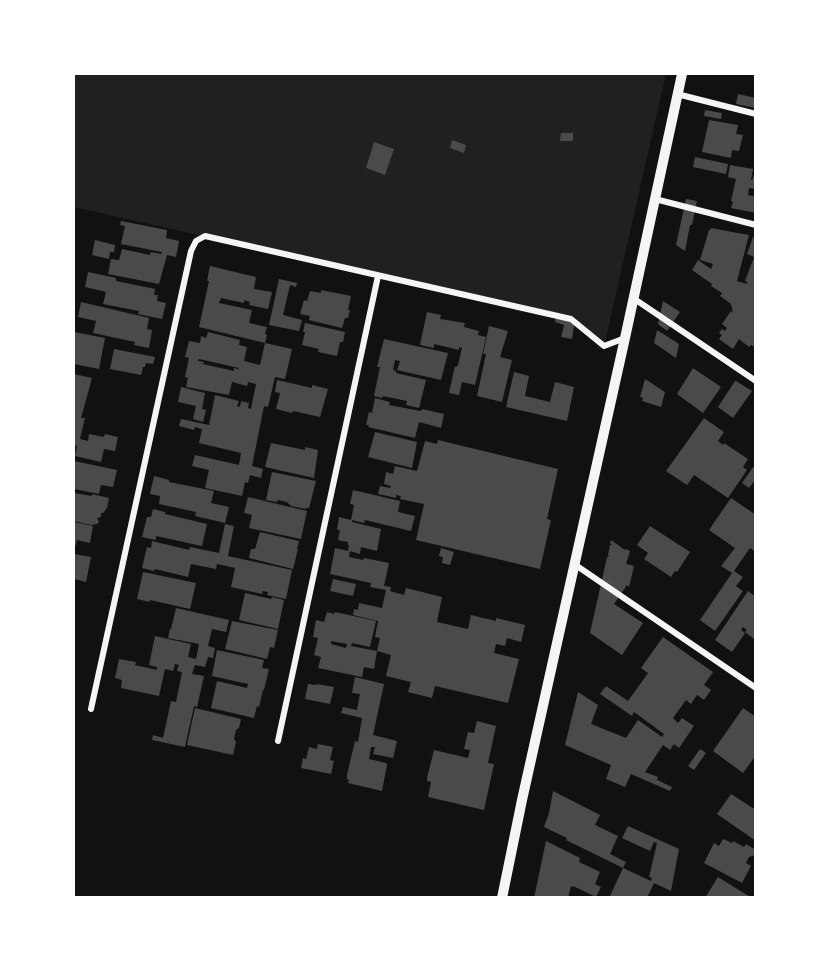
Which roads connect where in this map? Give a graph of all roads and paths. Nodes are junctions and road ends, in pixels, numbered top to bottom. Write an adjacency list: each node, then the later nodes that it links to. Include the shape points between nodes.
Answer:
1 (682, 74): 2 (main road)
2 (677, 94): 3 (street); 4 (main road)
3 (756, 114)
4 (655, 199): 5 (street); 7 (main road)
5 (756, 225)
6 (378, 276): 8 (street, via 571,319 604,346); 12 (street, via 205,236 196,241); 13 (street)
7 (633, 298): 8 (main road); 9 (street)
8 (625, 338): 10 (main road)
9 (756, 381)
10 (574, 564): 11 (street); 14 (main road)
11 (756, 688)
12 (90, 709)
13 (278, 741)
14 (502, 897)

